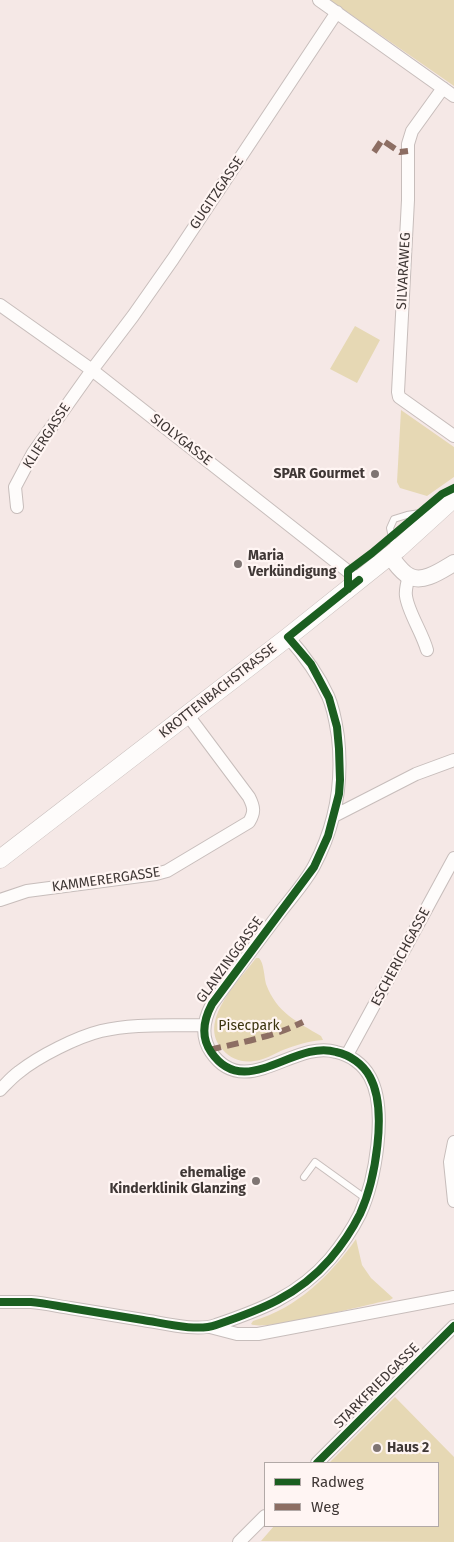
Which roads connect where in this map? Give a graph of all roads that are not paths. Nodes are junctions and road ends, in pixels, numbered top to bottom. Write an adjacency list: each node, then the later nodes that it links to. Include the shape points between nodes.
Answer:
1 (319, 0): 2 (street)
2 (337, 12): 3 (street); 6 (street, GUGITZGASSE, via 173,259)
3 (443, 88): 4 (street); 7 (street, SILVARAWEG, via 412,131 408,144 398,392 399,397)
4 (454, 96)
5 (0, 305): 6 (street, SIOLYGASSE)
6 (92, 370): 9 (street, KLIERGASSE, via 25,468 15,487); 13 (street, SIOLYGASSE)
7 (454, 436)
8 (448, 504): 10 (main road, KROTTENBACHSTRASSE); 10 (lane, via 394,519 390,528)
9 (17, 507)
10 (394, 552): 12 (street); 13 (main road, KROTTENBACHSTRASSE)
11 (454, 563): 12 (street, via 426,577)
12 (409, 576): 15 (street, via 406,599)
13 (359, 580): 14 (main road, KROTTENBACHSTRASSE)
14 (288, 637): 16 (main road, KROTTENBACHSTRASSE); 18 (street, GLANZINGGASSE, via 315,672 334,713 340,763)
15 (427, 650)
16 (187, 714): 20 (main road, KROTTENBACHSTRASSE); 21 (street, KAMMERERGASSE, via 249,797 254,807 250,822 167,871 27,891)
17 (454, 760): 18 (street, via 408,778)
18 (334, 816): 22 (street, GLANZINGGASSE, via 314,867 212,1004)
19 (454, 858): 23 (street, ESCHERICHGASSE)
20 (0, 859)
21 (0, 900)
22 (204, 1025): 23 (street, GLANZINGGASSE, via 210,1050 223,1064 238,1071 257,1071 317,1050); 24 (street, via 143,1026 82,1037 19,1072)
23 (347, 1055): 27 (street, GLANZINGGASSE, via 370,1076 376,1098 378,1145)
24 (0, 1090)
25 (454, 1142): 28 (street, via 450,1162)
26 (304, 1177): 27 (lane, via 315,1162)
27 (365, 1198): 32 (street, GLANZINGGASSE, via 360,1214 340,1247 312,1277 266,1307)
28 (454, 1201)
29 (454, 1297): 32 (street, GLANZINGGASSE, via 258,1334 237,1334)
30 (0, 1302): 32 (street, GLANZINGGASSE, via 33,1302 180,1326)
31 (454, 1326): 33 (street, STARKFRIEDGASSE)
32 (210, 1327)
33 (318, 1462)
34 (264, 1517): 35 (street)
35 (252, 1530): 36 (street); 37 (street); 38 (street)
36 (235, 1542)
37 (240, 1542)
38 (247, 1542)

